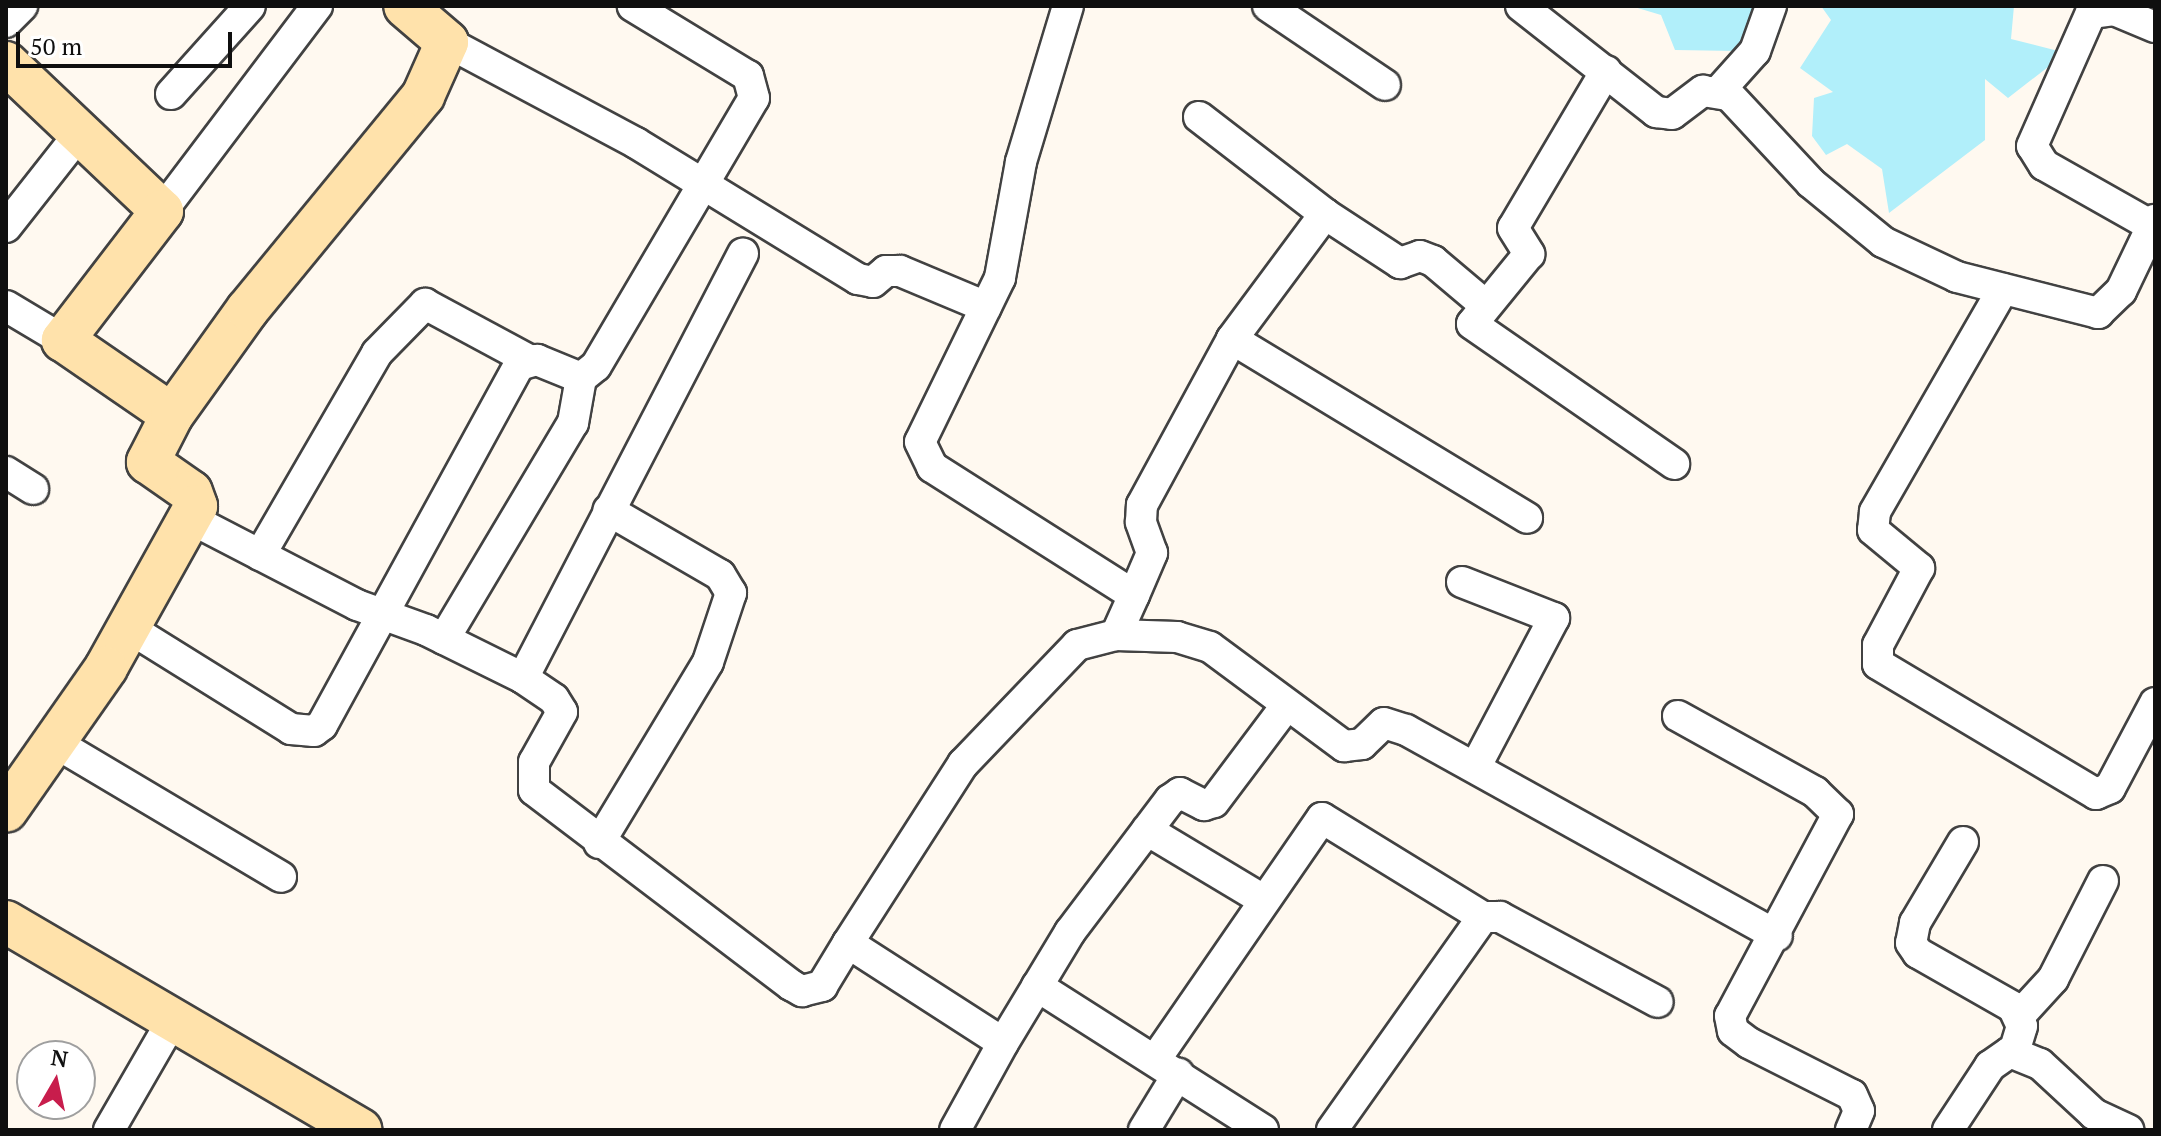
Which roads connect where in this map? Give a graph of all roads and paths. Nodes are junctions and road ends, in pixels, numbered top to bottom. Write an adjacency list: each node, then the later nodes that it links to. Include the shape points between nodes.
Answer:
1 (22, 6): 10 (street)
2 (250, 6): 16 (street)
3 (317, 6): 20 (street)
4 (633, 6): 19 (street, via 754,85 754,98)
5 (1068, 6): 28 (street, via 1021,162 1008,251)
6 (1268, 6): 14 (street)
7 (1521, 6): 13 (street)
8 (1771, 6): 15 (street, via 1755,51)
9 (430, 19): 19 (street); 33 (street, via 423,96 248,309)
10 (6, 22)
11 (2155, 27): 22 (street, via 2114,10 2091,13 2032,146 2044,165)
12 (6, 63): 18 (street)
13 (1606, 71): 15 (street, via 1664,115 1703,91); 26 (street, via 1513,228 1529,254)
14 (1385, 85)
15 (1720, 90): 25 (street, via 1811,183 1883,242 1931,268)
16 (171, 94)
17 (1199, 117): 21 (street)
18 (80, 133): 20 (street); 23 (street)
19 (703, 184): 28 (street, via 858,279 873,282 886,271 900,271); 32 (street, via 596,366)
20 (162, 211): 30 (street)
21 (1325, 214): 26 (street, via 1400,263 1420,256 1433,261); 29 (street)
22 (2153, 223): 25 (street, via 2121,291 2098,313)
23 (6, 227)
24 (743, 254): 37 (street)
25 (2003, 289): 48 (street, via 1875,512 1873,530 1919,568 1878,645 1878,664 2096,794 2110,788)
26 (1484, 304): 34 (street, via 1472,319 1474,328)
27 (6, 306): 30 (street)
28 (986, 307): 42 (street, via 924,427 923,455)
29 (1232, 339): 38 (street); 42 (street, via 1142,505 1141,522 1152,553)
30 (63, 340): 33 (street)
31 (527, 359): 32 (street); 40 (street, via 425,304 377,353); 43 (street)
32 (581, 378): 46 (street, via 573,423)
33 (172, 415): 39 (street, via 148,462 191,492 196,506)
34 (1674, 464)
35 (6, 472): 36 (street)
36 (33, 489)
37 (608, 510): 47 (street); 56 (street, via 720,575 731,593 708,662)
38 (1527, 518)
39 (191, 519): 40 (street); 44 (street)
40 (260, 555): 43 (street, via 357,605)
41 (1462, 582): 52 (street, via 1554,618)
42 (1134, 595): 45 (street)
43 (388, 614): 44 (street, via 322,725 302,732); 46 (street)
44 (129, 628): 51 (street)
45 (1116, 635): 49 (street, via 1202,643); 63 (street, via 1077,645 963,764)
46 (444, 639): 47 (street)
47 (523, 678): 56 (street, via 562,712 534,762 534,790)
48 (2155, 703)
49 (1286, 706): 52 (street, via 1344,746 1362,744 1384,723); 54 (street, via 1214,802 1180,793)
50 (1678, 716): 62 (street, via 1815,792 1838,814)
51 (54, 742): 53 (street); 57 (street)
52 (1476, 766): 62 (street)
53 (6, 811)
54 (1147, 830): 59 (street); 64 (street)
55 (1963, 842): 66 (street, via 1915,923 1911,943 1918,953)
56 (599, 843): 63 (street, via 802,991 822,986)
57 (281, 877)
58 (2103, 881): 66 (street, via 2053,979)
59 (1262, 899): 60 (street, via 1316,821 1327,817); 70 (street)
60 (1483, 917): 65 (street, via 1500,917); 76 (street)
61 (6, 922): 67 (street)
62 (1777, 936): 77 (street, via 1734,1006 1733,1031 1852,1095 1859,1111)
63 (848, 943): 68 (street)
64 (1037, 986): 68 (street); 70 (street)
65 (1658, 1002)
66 (2020, 1015): 69 (street)
67 (173, 1019): 71 (street); 72 (street)
68 (1003, 1043): 73 (street)
69 (2014, 1053): 78 (street, via 1990,1066); 79 (street, via 2059,1077 2094,1114)
70 (1166, 1067): 74 (street); 75 (street)
71 (109, 1130)
72 (361, 1130)
73 (955, 1130)
74 (1144, 1130)
75 (1263, 1130)
76 (1332, 1130)
77 (1851, 1130)
78 (1948, 1130)
79 (2129, 1130)

